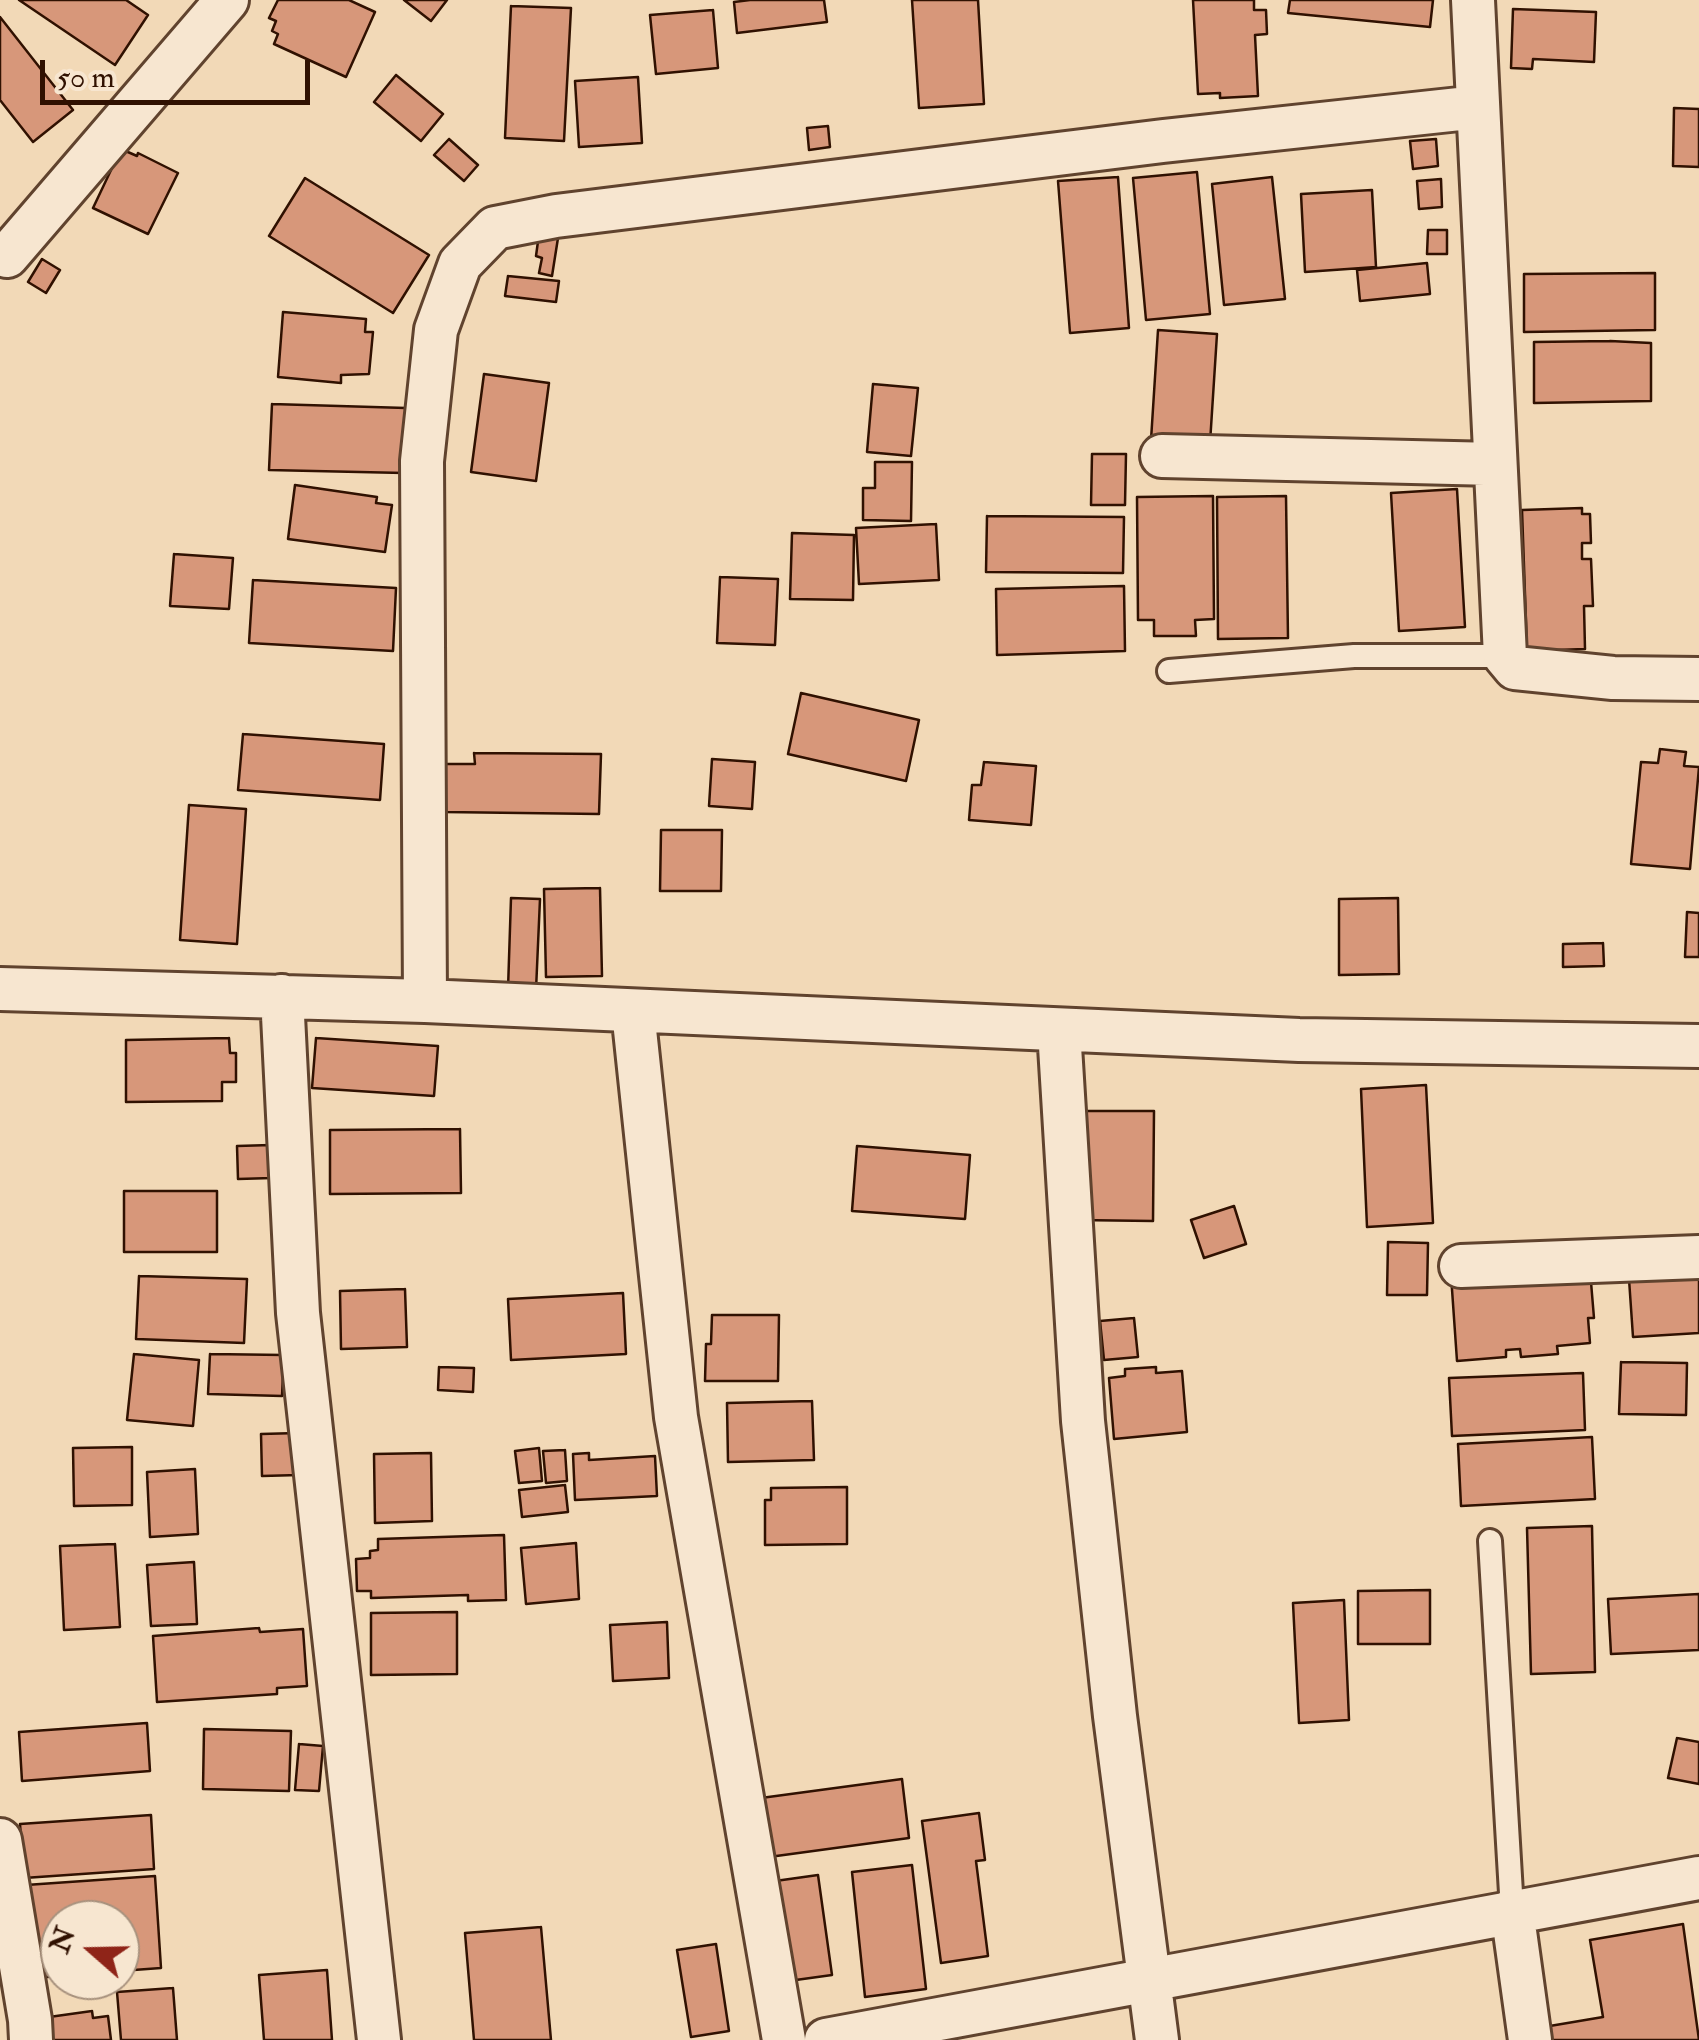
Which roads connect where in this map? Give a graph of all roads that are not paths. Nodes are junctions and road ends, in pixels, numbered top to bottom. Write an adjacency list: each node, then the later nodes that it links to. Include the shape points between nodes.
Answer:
1 (227, 0): 4 (street)
2 (1473, 0): 3 (street)
3 (1478, 107): 6 (street); 12 (street, via 495,228 460,264 436,330 422,462)
4 (7, 256)
5 (1162, 456): 6 (street)
6 (1495, 464): 7 (street)
7 (1505, 656): 8 (lane, via 1354,656); 9 (street, via 1515,668)
8 (1169, 671)
9 (1699, 679)
10 (0, 989): 11 (street)
11 (282, 996): 12 (street); 24 (street, via 298,1313)
12 (425, 1001): 13 (street)
13 (634, 1011): 14 (street); 25 (street, via 676,1417)
14 (1059, 1030): 15 (street); 22 (street, via 1083,1421)
15 (1699, 1046)
16 (1699, 1257): 17 (street)
17 (1461, 1266)
18 (1490, 1541): 21 (lane)
19 (0, 1840): 23 (street)
20 (1699, 1878): 21 (street)
21 (1512, 1910): 22 (street); 28 (street)
22 (1148, 1982): 26 (street); 27 (street)
23 (31, 2040)
24 (379, 2040)
25 (784, 2040)
26 (826, 2040)
27 (1157, 2040)
28 (1530, 2040)

